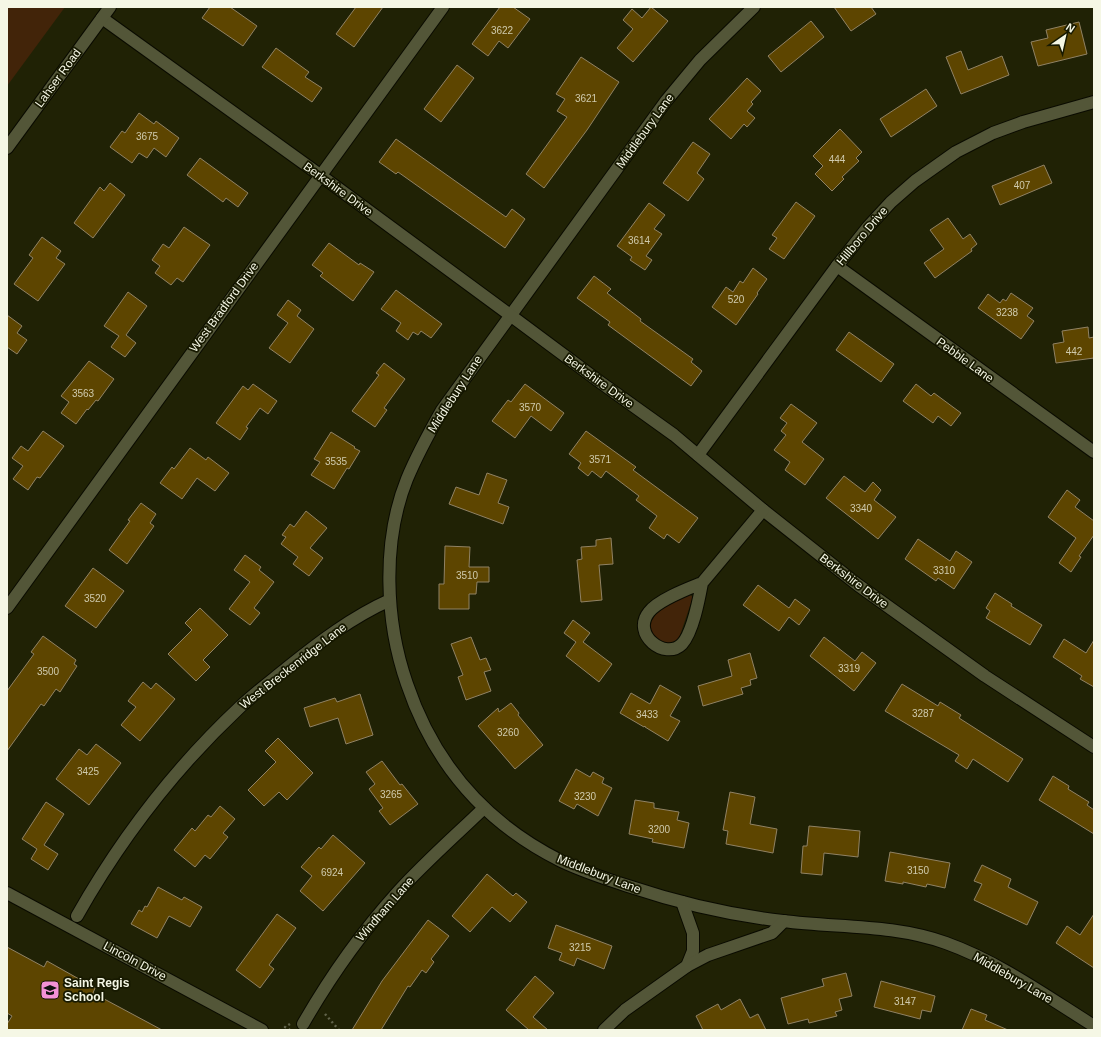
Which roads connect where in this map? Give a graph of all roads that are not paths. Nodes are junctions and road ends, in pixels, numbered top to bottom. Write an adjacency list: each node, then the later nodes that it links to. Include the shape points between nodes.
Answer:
1 (110, 7): 4 (street, Lahser Road)
2 (443, 7): 7 (street, West Bradford Drive)
3 (754, 7): 9 (street, Middlebury Lane, via 700,60 666,101)
4 (102, 18): 6 (street, Lahser Road); 7 (street, Berkshire Drive)
5 (1094, 102): 8 (street, Hillboro Drive, via 1015,124 956,152 890,202)
6 (7, 148)
7 (320, 175): 9 (street, Berkshire Drive); 15 (street, West Bradford Drive)
8 (837, 266): 10 (street, Pebble Lane); 11 (street, Hillboro Drive)
9 (510, 315): 11 (street, Berkshire Drive, via 674,435); 14 (street, Middlebury Lane, via 442,410 407,481 395,525)
10 (1094, 452)
11 (698, 456): 12 (street, Berkshire Drive)
12 (763, 510): 13 (street); 16 (street, Berkshire Drive, via 871,594 985,676)
13 (702, 583): 13 (street, via 658,604 647,614 643,628 654,644 667,649 674,648 685,640 697,607)
14 (390, 600): 17 (street, Middlebury Lane, via 394,638 401,669 415,707 440,753); 20 (street, West Breckenridge Lane, via 353,620 320,643 241,706 210,737 151,803)
15 (7, 608)
16 (1094, 747)
17 (484, 808): 19 (street, Middlebury Lane, via 525,840 563,861 604,878); 23 (street, Windham Lane, via 396,894 342,961)
18 (7, 893): 25 (street, Lincoln Drive)
19 (682, 902): 21 (street, Middlebury Lane, via 737,915); 22 (street, via 693,933 693,951)
20 (77, 916)
21 (784, 922): 22 (street, via 772,933 708,955); 24 (street, Middlebury Lane, via 878,928 945,942 1003,969)
22 (687, 966): 26 (street, via 625,1010)
23 (302, 1024)
24 (1094, 1026)
25 (262, 1030)
26 (604, 1030)

